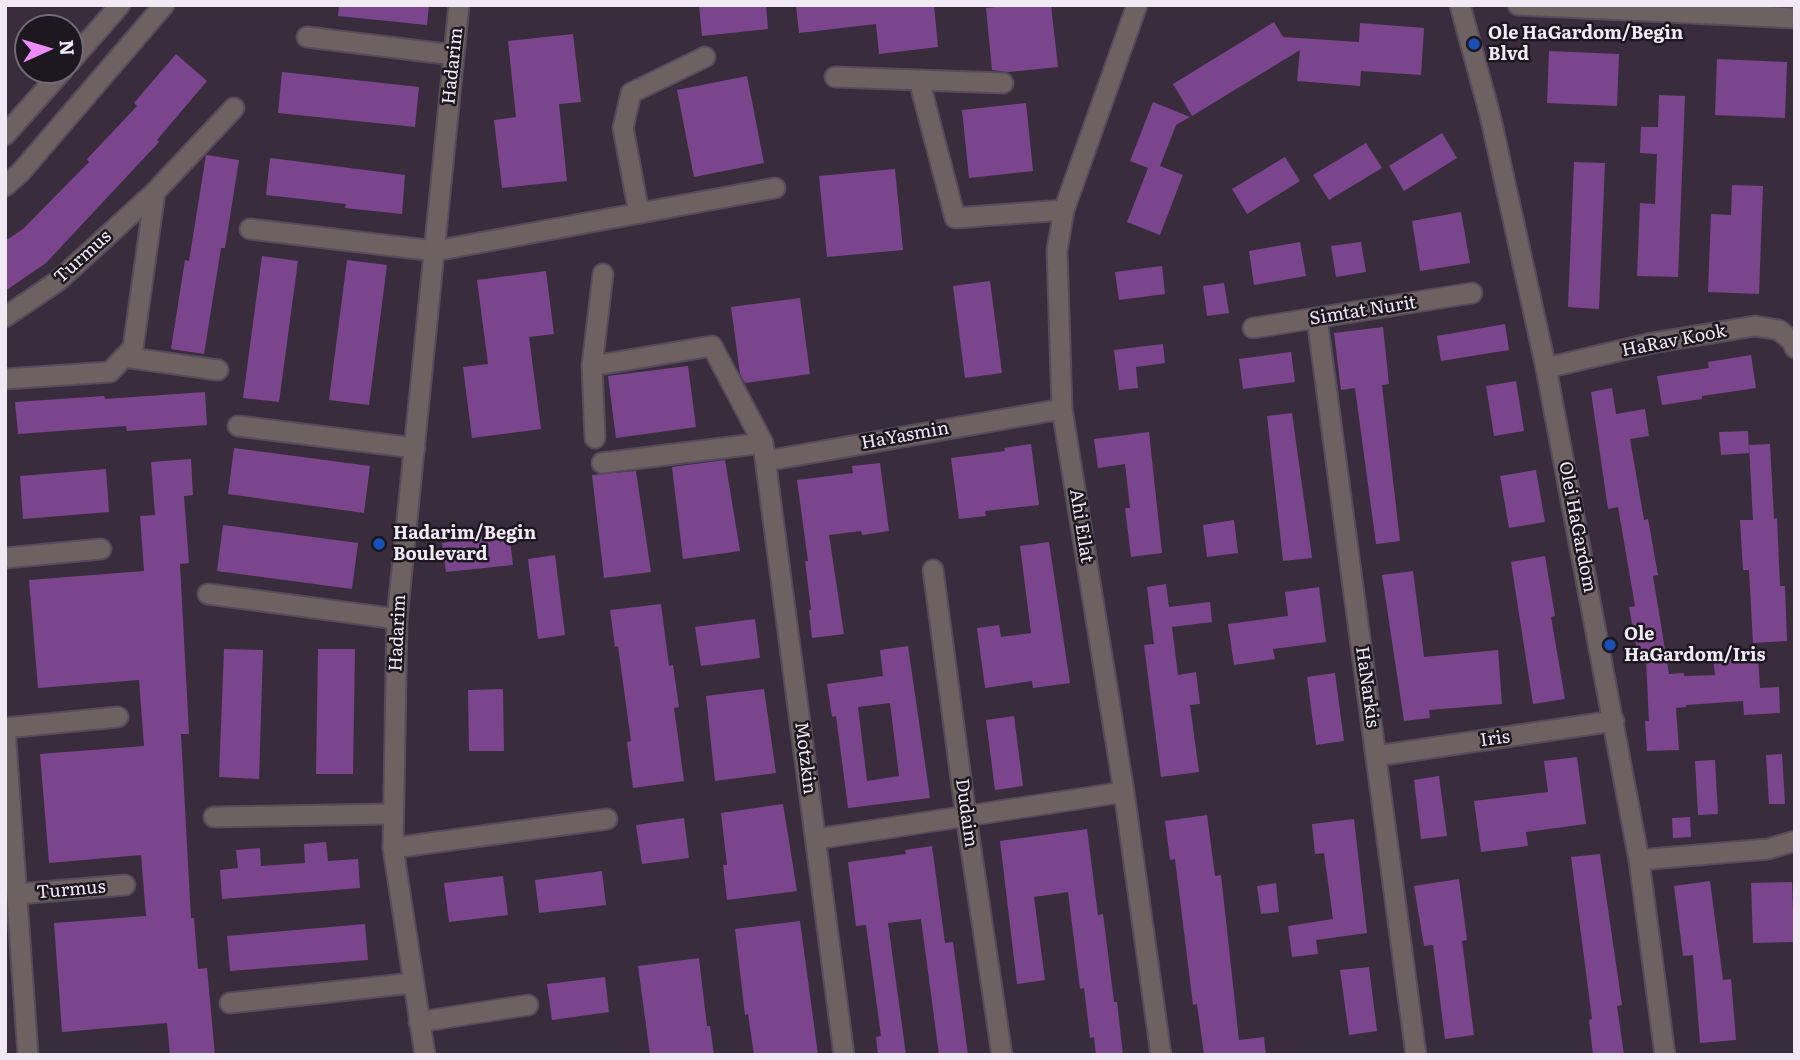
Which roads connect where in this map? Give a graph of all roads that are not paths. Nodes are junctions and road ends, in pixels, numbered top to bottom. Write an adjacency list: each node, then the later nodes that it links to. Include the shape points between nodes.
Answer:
1 (120, 5): 9 (street)
2 (164, 5): 18 (street)
3 (459, 5): 10 (street, Hadarim)
4 (1137, 5): 21 (street, Ahi Eilat)
5 (1460, 5): 33 (street, Olei HaGardom, via 1490,115)
6 (1518, 5): 7 (street)
7 (1795, 18)
8 (307, 37): 10 (street)
9 (84, 46)
10 (454, 55): 24 (street, Hadarim)
11 (705, 57): 22 (street, via 631,93 623,128)
12 (835, 77): 13 (street)
13 (919, 80): 14 (street); 21 (street, via 955,218)
14 (1003, 83)
15 (51, 84): 17 (street)
16 (233, 108): 20 (street, Turmus)
17 (5, 135)
18 (5, 186)
19 (775, 188): 22 (street)
20 (155, 192): 27 (street, Turmus, via 58,281); 31 (street, via 133,348)
21 (1064, 210): 36 (street, Ahi Eilat, via 1057,250)
22 (639, 213): 24 (street)
23 (250, 229): 24 (street)
24 (435, 251): 39 (street, Hadarim)
25 (603, 274): 32 (street)
26 (1472, 293): 28 (street, Simtat Nurit)
27 (5, 317)
28 (1317, 319): 29 (street, Simtat Nurit); 50 (street, HaNarkis)
29 (1253, 328)
30 (1795, 348): 33 (street, HaRav Kook, via 1779,330 1755,326 1652,343)
31 (124, 357): 34 (street); 35 (street, via 110,372)
32 (592, 366): 38 (street); 40 (street, via 712,346)
33 (1546, 368): 48 (street, Olei HaGardom)
34 (218, 370)
35 (5, 379)
36 (1062, 409): 40 (street, HaYasmin); 51 (street, Ahi Eilat)
37 (238, 426): 39 (street)
38 (595, 438)
39 (415, 448): 46 (street, Hadarim)
40 (765, 452): 41 (street, HaYasmin); 56 (street, Motzkin)
41 (602, 463)
42 (101, 549): 43 (street)
43 (5, 558)
44 (933, 570): 53 (street, Dudaim)
45 (208, 594): 46 (street)
46 (397, 619): 52 (street, Hadarim)
47 (118, 717): 49 (street, Turmus)
48 (1614, 721): 50 (street, Iris); 59 (street, Olei HaGardom)
49 (5, 728): 61 (street, Turmus)
50 (1376, 756): 71 (street, HaNarkis)
51 (1124, 792): 53 (street); 70 (street, Ahi Eilat)
52 (393, 814): 54 (street); 58 (street, Hadarim)
53 (966, 816): 56 (street); 69 (street, Dudaim)
54 (214, 817)
55 (607, 818): 58 (street)
56 (816, 839): 68 (street, Motzkin)
57 (1795, 841): 59 (street, via 1769,849)
58 (393, 848): 62 (street, Hadarim)
59 (1639, 860): 72 (street, Olei HaGardom)
60 (125, 886): 61 (street, Turmus)
61 (17, 894): 66 (street, Turmus)
62 (413, 983): 63 (street); 65 (street, Hadarim)
63 (230, 1003)
64 (528, 1005): 65 (street)
65 (419, 1022): 67 (street, Hadarim)
66 (28, 1055)
67 (425, 1055)
68 (844, 1055)
69 (1002, 1055)
70 (1161, 1055)
71 (1416, 1055)
72 (1665, 1055)

